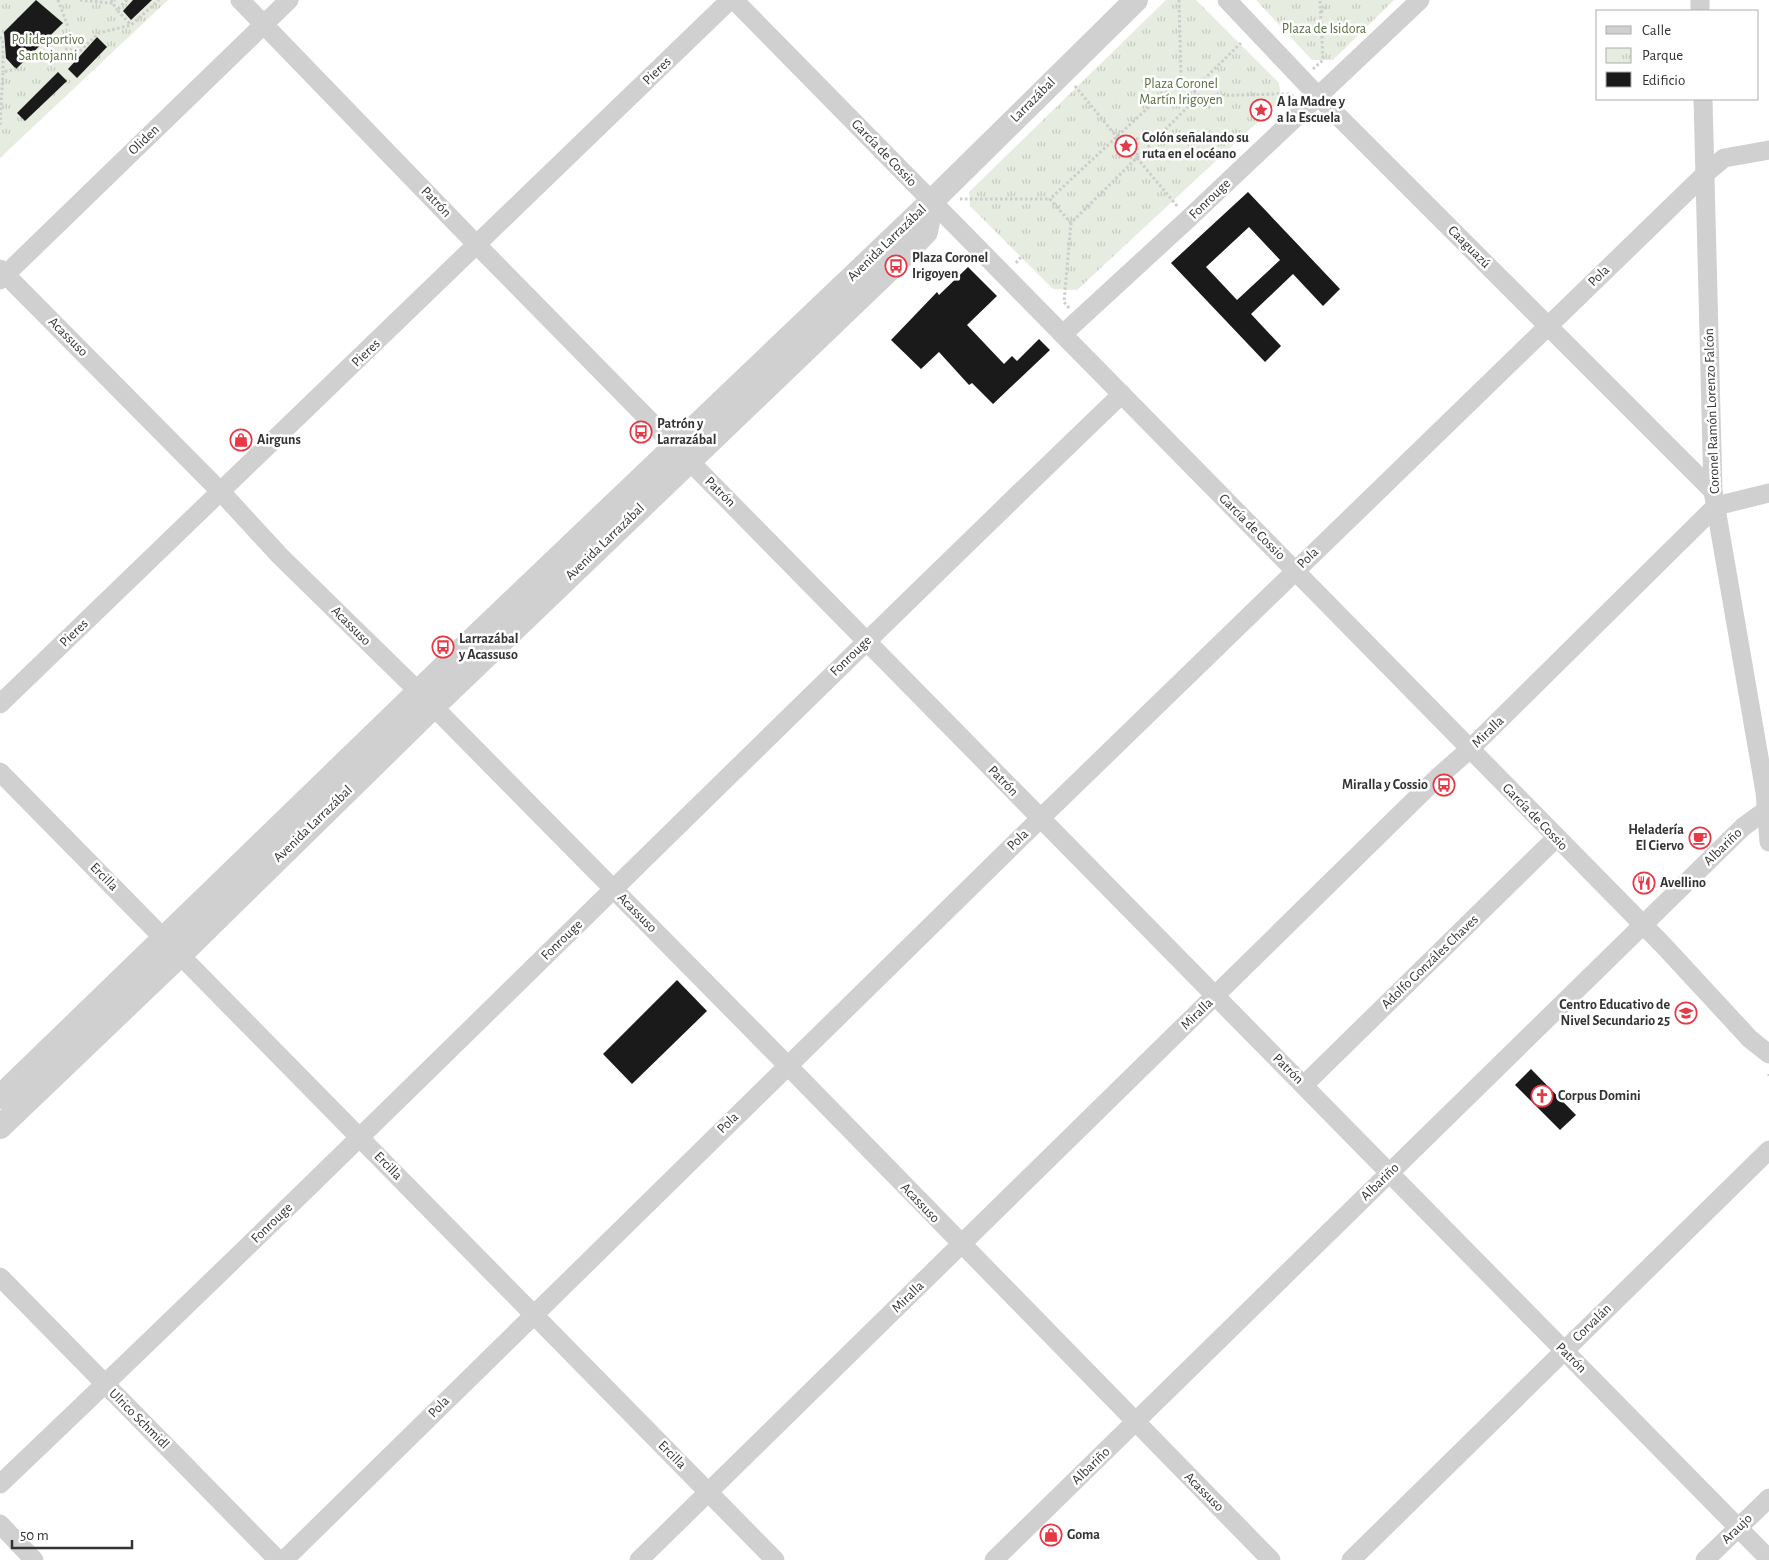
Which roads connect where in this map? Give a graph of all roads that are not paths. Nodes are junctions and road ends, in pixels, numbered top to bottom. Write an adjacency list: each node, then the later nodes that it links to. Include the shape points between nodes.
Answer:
1 (240, 0): 8 (street, Patrón)
2 (288, 0): 8 (street, Oliden)
3 (730, 0): 14 (street, Pieres)
4 (734, 0): 13 (street, García de Cossio)
5 (1136, 0): 13 (street, Larrazábal)
6 (1227, 0): 9 (street, Caaguazú, via 1297,87)
7 (1420, 0): 9 (street, Fonrouge)
8 (264, 24): 14 (street, Patrón); 15 (street, Oliden)
9 (1318, 96): 16 (street, Caaguazú); 17 (street, Fonrouge)
10 (1703, 100): 12 (street, Coronel Ramón Lorenzo Falcón)
11 (1769, 150): 12 (street, Pola, via 1724,158)
12 (1705, 174): 16 (street, Pola); 22 (street, Coronel Ramón Lorenzo Falcón)
13 (939, 193): 17 (street, García de Cossio); 19 (street, Avenida Larrazábal)
14 (478, 246): 19 (street, Patrón); 20 (street, Pieres)
15 (2, 274): 20 (street, Acassuso)
16 (1548, 325): 22 (street, Caaguazú); 23 (street, Pola)
17 (1063, 334): 18 (street, García de Cossio)
18 (1122, 394): 23 (street, García de Cossio); 24 (street, Fonrouge)
19 (682, 453): 24 (street, Patrón); 25 (street, Avenida Larrazábal)
20 (222, 493): 25 (street, Acassuso, via 280,556); 26 (street, Pieres)
21 (1769, 493): 22 (street)
22 (1714, 499): 27 (street, Miralla); 29 (street, Coronel Ramón Lorenzo Falcón)
23 (1296, 571): 27 (street, García de Cossio); 30 (street, Pola)
24 (866, 641): 30 (street, Patrón); 33 (street, Fonrouge)
25 (426, 699): 33 (street, Acassuso); 35 (street, Avenida Larrazábal)
26 (0, 704)
27 (1470, 750): 31 (street, García de Cossio); 36 (street, Miralla, via 1437,778)
28 (0, 772): 35 (street, Ercilla)
29 (1768, 809): 32 (street, Coronel Ramón Lorenzo Falcón); 34 (street, Albariño, via 1742,827)
30 (1040, 819): 36 (street, Patrón); 38 (street, Pola)
31 (1556, 838): 34 (street, García de Cossio); 39 (street, Adolfo Gonzáles Chaves)
32 (1769, 842)
33 (614, 890): 38 (street, Acassuso); 42 (street, Fonrouge)
34 (1642, 925): 37 (street, García de Cossio, via 1750,1039); 44 (street, Albariño)
35 (173, 946): 40 (street, Avenida Larrazábal); 41 (street, Avenida Larrazábal); 42 (street, Ercilla)
36 (1216, 997): 39 (street, Patrón); 45 (street, Miralla)
37 (1766, 1051)
38 (787, 1066): 45 (street, Acassuso); 47 (street, Pola)
39 (1304, 1085): 44 (street, Patrón)
40 (0, 1097)
41 (0, 1127)
42 (360, 1137): 47 (street, Ercilla); 49 (street, Fonrouge)
43 (1769, 1150): 48 (street, Corvalán)
44 (1389, 1173): 48 (street, Patrón); 50 (street, Albariño)
45 (961, 1245): 50 (street, Acassuso); 52 (street, Miralla)
46 (0, 1277): 49 (street, Ulrico Schmidl)
47 (533, 1315): 52 (street, Ercilla); 58 (street, Pola)
48 (1564, 1351): 55 (street, Patrón); 63 (street, Corvalán)
49 (105, 1384): 51 (street, Fonrouge); 57 (street, Ulrico Schmidl)
50 (1135, 1423): 61 (street, Albariño); 62 (street, Acassuso)
51 (0, 1484)
52 (708, 1492): 59 (street, Miralla); 60 (street, Ercilla)
53 (1769, 1498): 55 (street, Araujo)
54 (0, 1524): 56 (street)
55 (1738, 1528): 64 (street, Araujo); 65 (street, Patrón)
56 (34, 1560)
57 (278, 1560)
58 (284, 1560)
59 (639, 1560)
60 (775, 1560)
61 (994, 1560)
62 (1271, 1560)
63 (1351, 1560)
64 (1705, 1560)
65 (1769, 1560)

